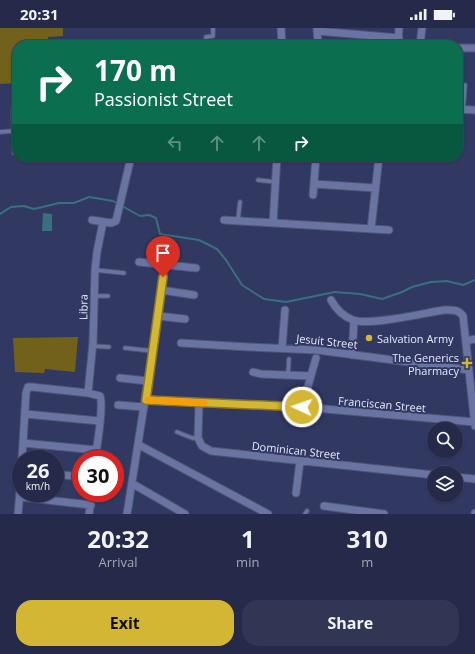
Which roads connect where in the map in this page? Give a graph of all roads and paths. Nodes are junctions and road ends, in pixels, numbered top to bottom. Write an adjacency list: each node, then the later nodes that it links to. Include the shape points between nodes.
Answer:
1 (213, 28): 6 (lane, via 213,36 206,36)
2 (281, 28): 7 (street)
3 (399, 28): 10 (street)
4 (422, 28): 11 (street)
5 (317, 29): 8 (street); 9 (street)
6 (206, 40)
7 (282, 40)
8 (318, 40)
9 (391, 40)
10 (398, 40)
11 (421, 40)
12 (463, 48): 13 (street)
13 (475, 48)
14 (465, 85): 15 (lane)
15 (463, 95)
16 (463, 109): 17 (street)
17 (475, 110)
18 (12, 131): 19 (lane)
19 (0, 132)
20 (130, 162): 33 (street, via 115,222)
21 (277, 162): 25 (street)
22 (316, 162): 26 (street)
23 (378, 162): 27 (street)
24 (258, 180): 25 (lane)
25 (276, 182): 34 (street)
26 (314, 184): 27 (street); 28 (street)
27 (375, 188): 35 (street)
28 (313, 196)
29 (240, 202): 32 (lane)
30 (92, 220): 33 (street)
31 (224, 220): 32 (street)
32 (238, 221): 34 (street)
33 (103, 222): 40 (street, Libra)
34 (273, 223): 35 (street)
35 (371, 228): 36 (street)
36 (389, 230)
37 (139, 262): 38 (street)
38 (164, 264): 39 (street); 42 (street)
39 (196, 268)
40 (95, 270): 41 (lane); 44 (street, Libra)
41 (124, 273)
42 (161, 290): 43 (street); 48 (street)
43 (194, 295)
44 (94, 296): 45 (lane); 54 (street, Libra)
45 (108, 296)
46 (331, 300): 50 (street, via 339,312)
47 (285, 310): 57 (street)
48 (158, 316): 49 (street); 58 (street)
49 (185, 319)
50 (354, 321): 52 (street, via 377,321 444,310 459,311 463,316); 59 (street)
51 (475, 340): 52 (street)
52 (466, 341): 62 (street)
53 (181, 343): 57 (street, Jesuit Street)
54 (92, 346): 55 (lane); 68 (street, Libra)
55 (109, 347)
56 (125, 348): 58 (lane)
57 (282, 348): 59 (street, Jesuit Street)
58 (153, 351): 67 (street)
59 (352, 355): 62 (street, Jesuit Street)
60 (316, 358): 65 (street)
61 (289, 360): 64 (lane)
62 (469, 370): 75 (street)
63 (253, 372): 64 (street)
64 (288, 375): 65 (street)
65 (311, 376): 72 (street)
66 (120, 378): 67 (street)
67 (148, 381): 70 (street)
68 (88, 393): 73 (street, via 28,387); 74 (street, via 100,396)
69 (199, 402): 70 (street, Franciscan Street); 72 (street, Franciscan Street); 77 (street)
70 (145, 404): 71 (street, Franciscan Street); 79 (street)
71 (118, 405)
72 (302, 407): 75 (street, Franciscan Street)
73 (25, 414): 74 (street); 78 (street)
74 (100, 421): 81 (street)
75 (474, 424)
76 (177, 432): 77 (lane)
77 (198, 438): 82 (street, Dominican Street, via 202,446 217,453)
78 (23, 443): 80 (street); 81 (street)
79 (139, 445): 86 (street); 98 (street)
80 (23, 450)
81 (96, 450)
82 (300, 462): 83 (street, Dominican Street); 87 (street)
83 (427, 474)
84 (463, 478): 85 (street)
85 (475, 479)
86 (133, 484): 94 (street); 97 (street)
87 (296, 493)
88 (19, 502): 95 (street)
89 (64, 502): 91 (street)
90 (91, 502): 91 (street)
91 (91, 505): 96 (street)
92 (324, 506): 93 (street)
93 (342, 511): 99 (street)
94 (180, 513)
95 (18, 514)
96 (89, 514)
97 (127, 514)
98 (268, 514)
99 (384, 514)

